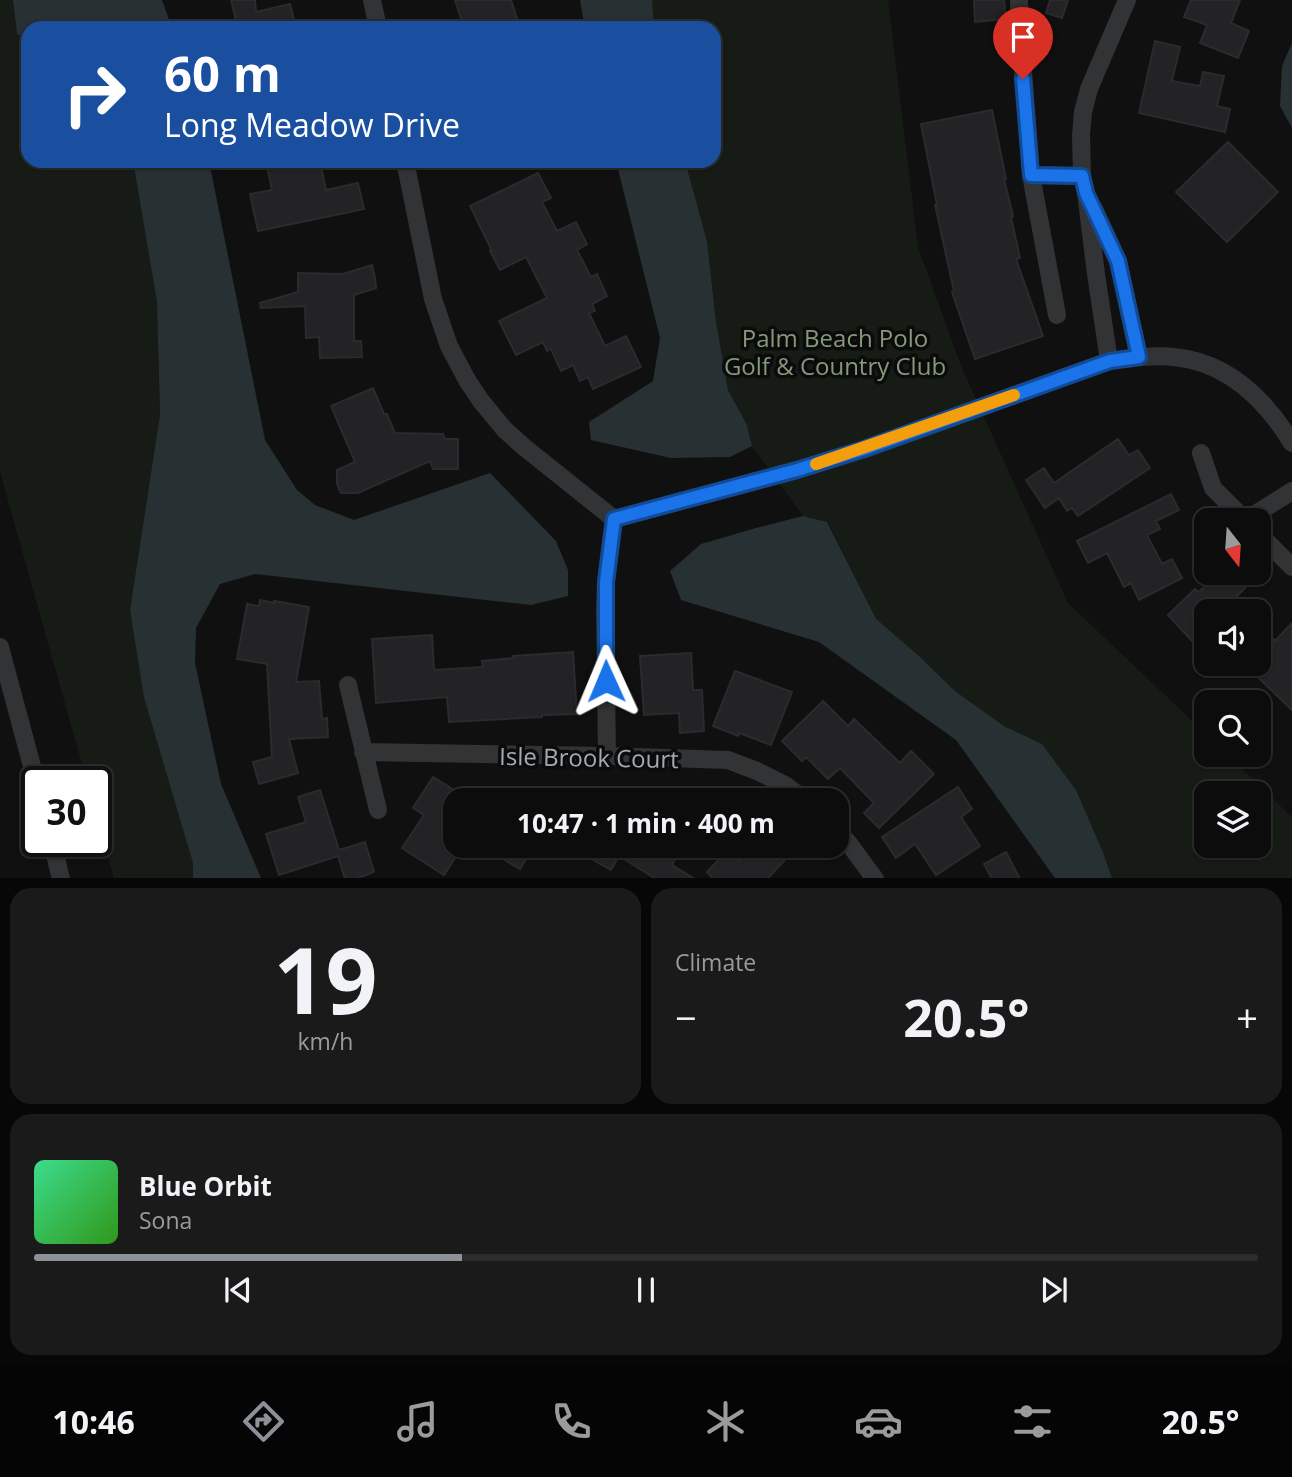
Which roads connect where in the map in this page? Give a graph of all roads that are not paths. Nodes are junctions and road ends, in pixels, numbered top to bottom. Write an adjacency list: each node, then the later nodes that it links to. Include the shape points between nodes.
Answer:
1 (372, 0): 4 (street)
2 (1019, 0): 6 (street)
3 (1127, 0): 7 (street, via 1083,112)
4 (376, 21)
5 (406, 168): 16 (street, via 433,299 467,380 514,439)
6 (1031, 175): 7 (street); 8 (street)
7 (1084, 184): 9 (street, via 1118,261); 10 (street)
8 (1057, 314)
9 (1139, 357): 10 (street); 11 (street, via 1175,357 1222,372 1262,401)
10 (1110, 361): 16 (street, via 864,449)
11 (1292, 443)
12 (1201, 453): 14 (street, via 1213,488)
13 (1292, 491): 15 (street)
14 (1233, 508)
15 (1264, 508)
16 (614, 519): 22 (street, via 605,607)
17 (1271, 546): 18 (street)
18 (1292, 567)
19 (0, 647): 23 (street)
20 (348, 685): 21 (street)
21 (363, 752): 22 (street, Isle Brook Court); 25 (street)
22 (607, 756): 24 (street, Isle Brook Court, via 729,761)
23 (32, 766)
24 (789, 788)
25 (378, 810)
26 (849, 844): 29 (street)
27 (56, 857): 28 (street)
28 (61, 878)
29 (875, 878)

